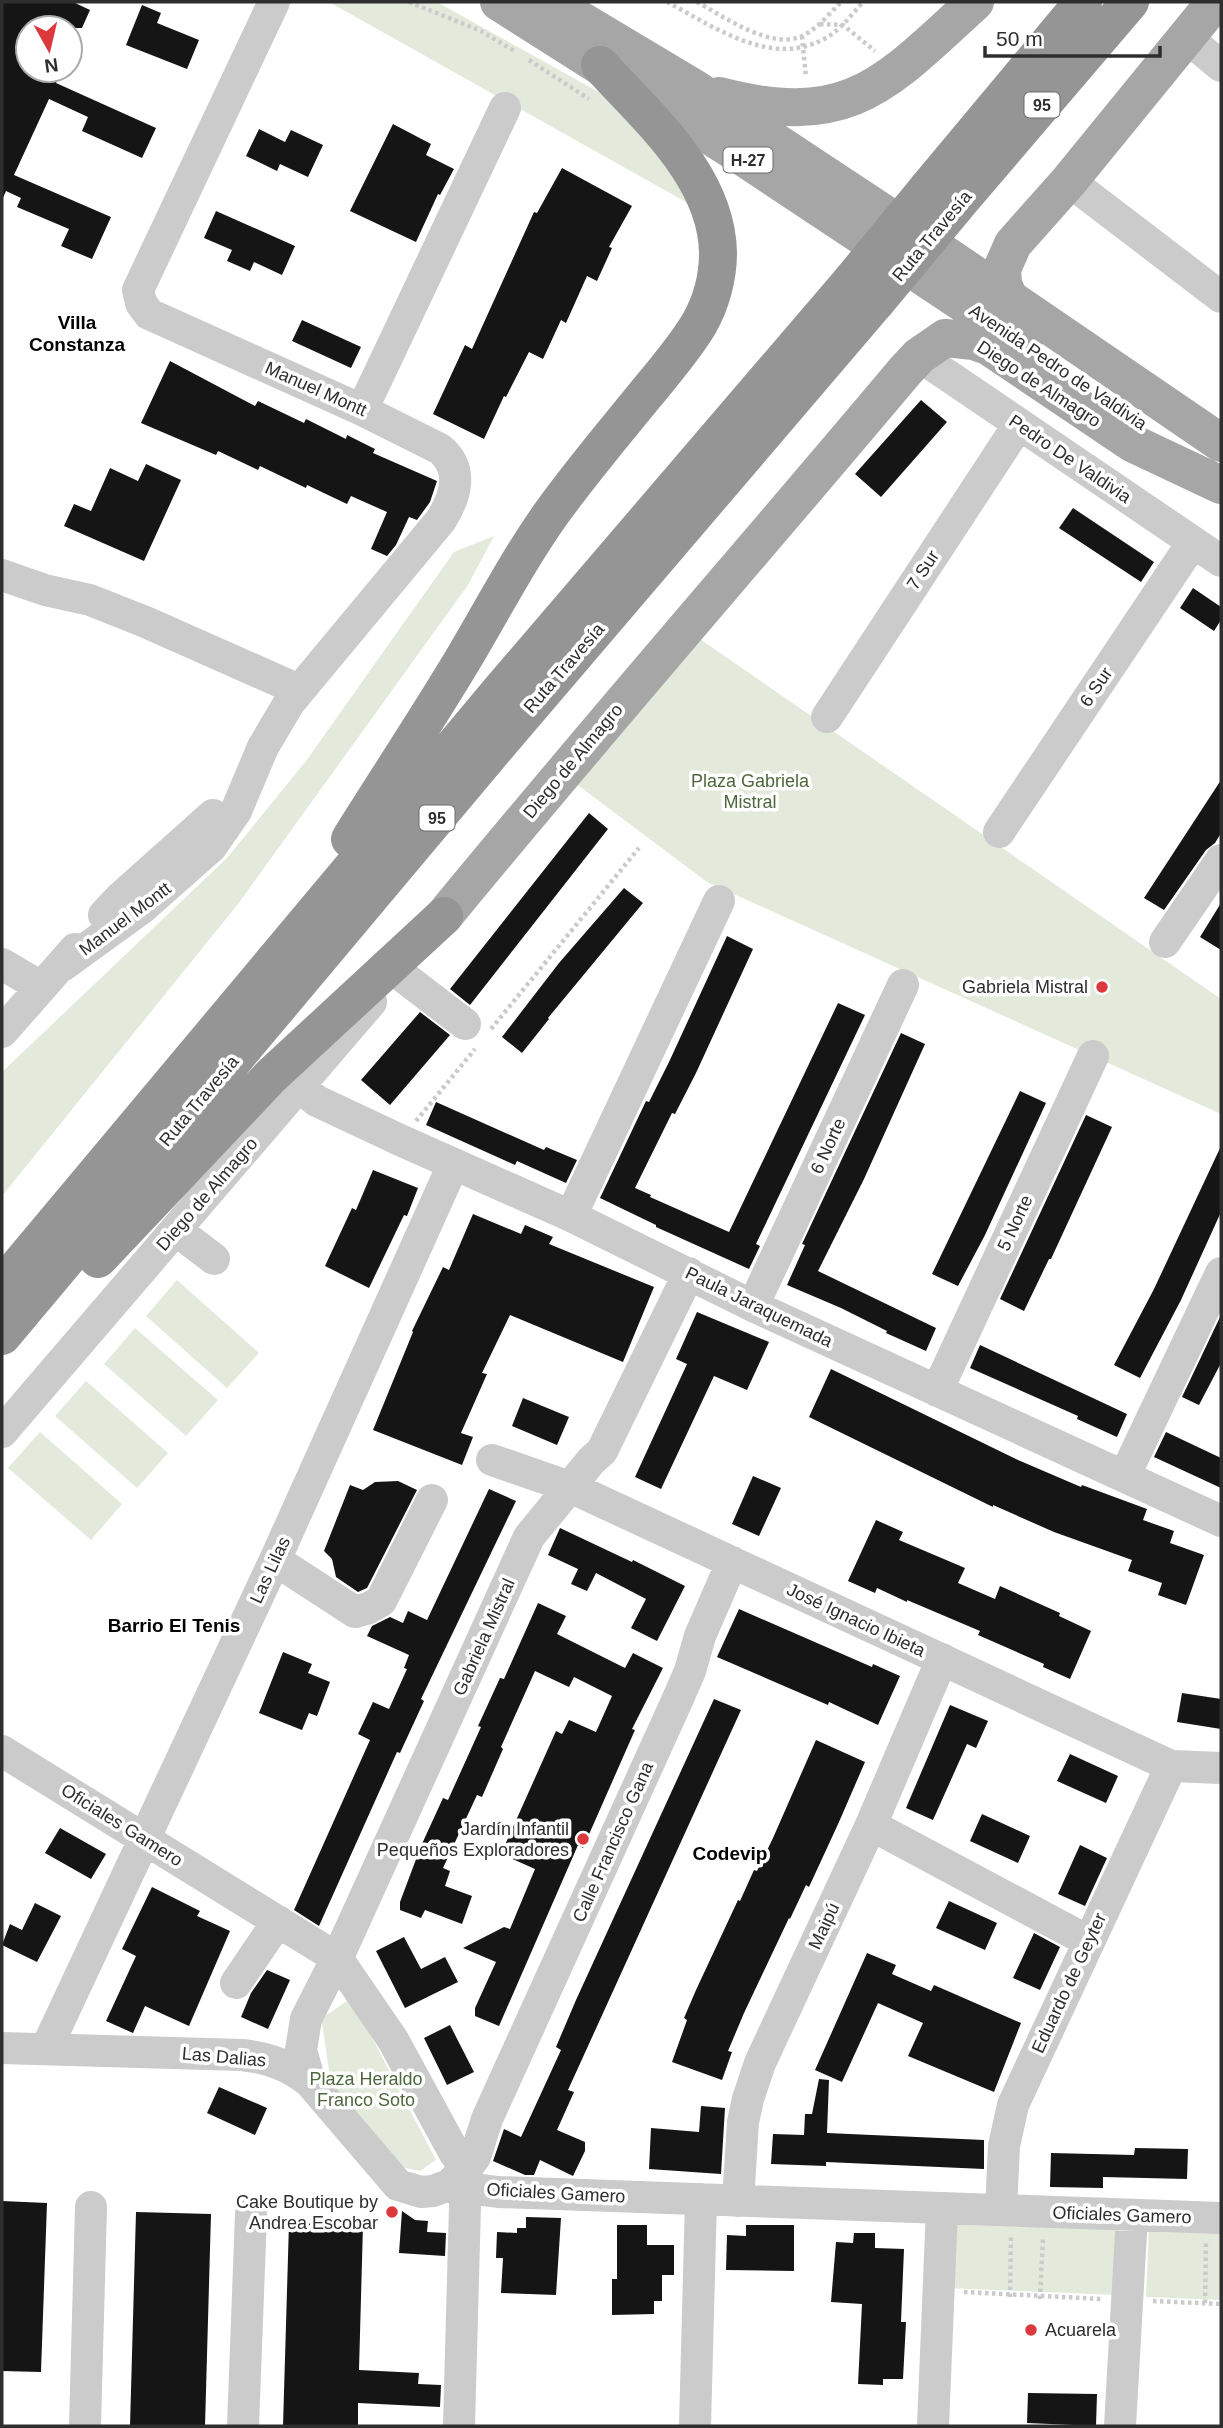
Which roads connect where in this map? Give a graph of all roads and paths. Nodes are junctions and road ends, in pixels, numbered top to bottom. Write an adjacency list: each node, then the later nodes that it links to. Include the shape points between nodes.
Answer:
1 (274, 2): 32 (street, Manuel Montt, via 138,290 149,314)
2 (409, 2): 22 (path, via 481,31)
3 (499, 2): 18 (main road, H-27)
4 (550, 2): 21 (main road, H-27)
5 (667, 2): 17 (path, via 741,42)
6 (697, 2): 15 (path, via 739,27 780,39)
7 (841, 2): 13 (path)
8 (863, 2): 14 (path)
9 (975, 2): 20 (main road)
10 (1083, 2): 26 (highway, Ruta Travesía / 95)
11 (1130, 2): 26 (highway, Ruta Travesía / 95)
12 (1215, 2): 16 (main road)
13 (819, 23): 14 (path); 15 (path)
14 (843, 25): 17 (path); 20 (path)
15 (802, 36): 17 (path)
16 (1186, 37): 19 (street); 25 (main road)
17 (804, 47): 23 (path)
18 (600, 65): 27 (main road, H-27); 47 (highway, via 659,130 704,194 718,250 709,303 689,340 527,549)
19 (1221, 66)
20 (900, 71): 23 (main road, via 852,98)
21 (694, 88): 23 (main road, via 761,105); 27 (main road, H-27)
22 (598, 105)
23 (808, 107)
24 (505, 108): 32 (street)
25 (1069, 181): 29 (street); 30 (main road, via 1007,253 1002,278)
26 (941, 198): 28 (highway, Ruta Travesía / 95, bridge)
27 (906, 247): 30 (main road, Avenida Pedro de Valdivia); 35 (main road, Avenida Pedro de Valdivia)
28 (864, 291): 47 (highway, Ruta Travesía / 95, via 500,691); 66 (highway, Ruta Travesía / 95, via 487,758)
29 (1221, 297)
30 (1009, 298): 34 (main road, Avenida Pedro de Valdivia)
31 (919, 356): 33 (street, Pedro De Valdivia); 36 (main road, Diego de Almagro, via 945,338 988,346 1132,443); 46 (main road, Diego de Almagro, via 564,769)
32 (362, 410): 40 (street, Manuel Montt, via 446,454 456,476 453,496 441,520)
33 (1019, 424): 37 (street, Pedro De Valdivia); 41 (street, 7 Sur)
34 (1221, 443)
35 (1221, 478)
36 (1221, 485)
37 (1193, 542): 38 (street, Pedro De Valdivia); 42 (street, 6 Sur)
38 (1221, 561)
39 (2, 575): 40 (street, via 102,605)
40 (299, 690): 51 (street, Manuel Montt, via 280,716 236,811 211,847 142,908)
41 (827, 717)
42 (999, 832)
43 (639, 848): 54 (path)
44 (1221, 860): 48 (street)
45 (719, 901): 59 (street)
46 (444, 916): 50 (street, Diego de Almagro); 67 (highway, via 271,1076)
47 (293, 937): 64 (highway, Ruta Travesía / 95)
48 (1165, 942)
49 (2, 964): 51 (street)
50 (397, 972): 54 (street); 56 (street, Diego de Almagro)
51 (51, 976): 53 (street, Manuel Montt)
52 (903, 985): 65 (street, 6 Norte)
53 (2, 1032)
54 (478, 1033): 57 (path)
55 (1093, 1056): 68 (street, 5 Norte)
56 (299, 1087): 57 (street, Paula Jaraquemada, via 317,1101); 60 (street, Diego de Almagro)
57 (400, 1140): 58 (street, Paula Jaraquemada)
58 (453, 1165): 59 (street, Paula Jaraquemada); 75 (street, Las Lilas)
59 (572, 1216): 62 (street, Paula Jaraquemada)
60 (176, 1230): 61 (street); 69 (street, Diego de Almagro)
61 (214, 1259)
62 (689, 1273): 65 (street, Paula Jaraquemada); 72 (street, Gabriela Mistral, via 608,1440)
63 (1221, 1273): 71 (street)
64 (2, 1286)
65 (753, 1306): 68 (street, Paula Jaraquemada)
66 (2, 1336)
67 (2, 1354)
68 (937, 1391): 71 (street, Paula Jaraquemada)
69 (2, 1432)
70 (492, 1460): 72 (street, José Ignacio Ibieta)
71 (1125, 1475): 74 (street, Paula Jaraquemada)
72 (570, 1487): 76 (street, José Ignacio Ibieta); 85 (street, Gabriela Mistral, via 529,1537)
73 (432, 1500): 75 (street, via 381,1601 369,1608 355,1612)
74 (1221, 1521)
75 (275, 1560): 82 (street, Las Lilas)
76 (732, 1562): 77 (street, José Ignacio Ibieta); 92 (street, Calle Francisco Gana, via 681,1692 486,2119 475,2157)
77 (942, 1659): 79 (street, José Ignacio Ibieta); 81 (street, Maipú)
78 (2, 1751): 82 (street, Oficiales Gamero)
79 (1171, 1766): 80 (street, José Ignacio Ibieta); 84 (street, Eduardo de Geyter)
80 (1221, 1768)
81 (871, 1825): 84 (street); 94 (street, Maipú, via 760,2063 743,2122)
82 (145, 1839): 83 (street, Oficiales Gamero); 89 (street, Las Lilas)
83 (278, 1921): 85 (street, Oficiales Gamero); 86 (street)
84 (1088, 1941): 97 (street, Eduardo de Geyter, via 1013,2105 1004,2146)
85 (337, 1958): 87 (street, Gabriela Mistral); 92 (street, Oficiales Gamero, via 393,2040)
86 (236, 1983)
87 (306, 2019): 90 (street, Gabriela Mistral); 91 (street, Gabriela Mistral, via 301,2050)
88 (2, 2048): 89 (street, Las Dalias)
89 (46, 2049): 90 (street, Las Dalias)
90 (242, 2055): 91 (street, Las Dalias, via 274,2061)
91 (310, 2082): 92 (street, Las Dalias, via 398,2185 421,2192)
92 (456, 2181): 93 (street, Oficiales Gamero, via 498,2192); 110 (street, Calle Francisco Gana)
93 (701, 2199): 94 (street, Oficiales Gamero); 111 (street)
94 (737, 2200): 96 (street, Oficiales Gamero)
95 (91, 2207): 108 (street)
96 (942, 2208): 97 (street, Oficiales Gamero); 102 (street)
97 (1006, 2211): 98 (street, Oficiales Gamero); 103 (path)
98 (1044, 2212): 100 (street, Oficiales Gamero); 104 (path)
99 (251, 2214): 109 (street)
100 (1132, 2215): 101 (street, Oficiales Gamero); 105 (street)
101 (1214, 2218): 106 (path)
102 (938, 2290): 103 (path); 112 (street)
103 (1009, 2296): 104 (path)
104 (1040, 2297): 105 (path)
105 (1127, 2300): 106 (path); 113 (street)
106 (1205, 2303): 107 (path)
107 (1221, 2304)
108 (85, 2426)
109 (243, 2426)
110 (459, 2426)
111 (695, 2426)
112 (933, 2426)
113 (1120, 2426)

